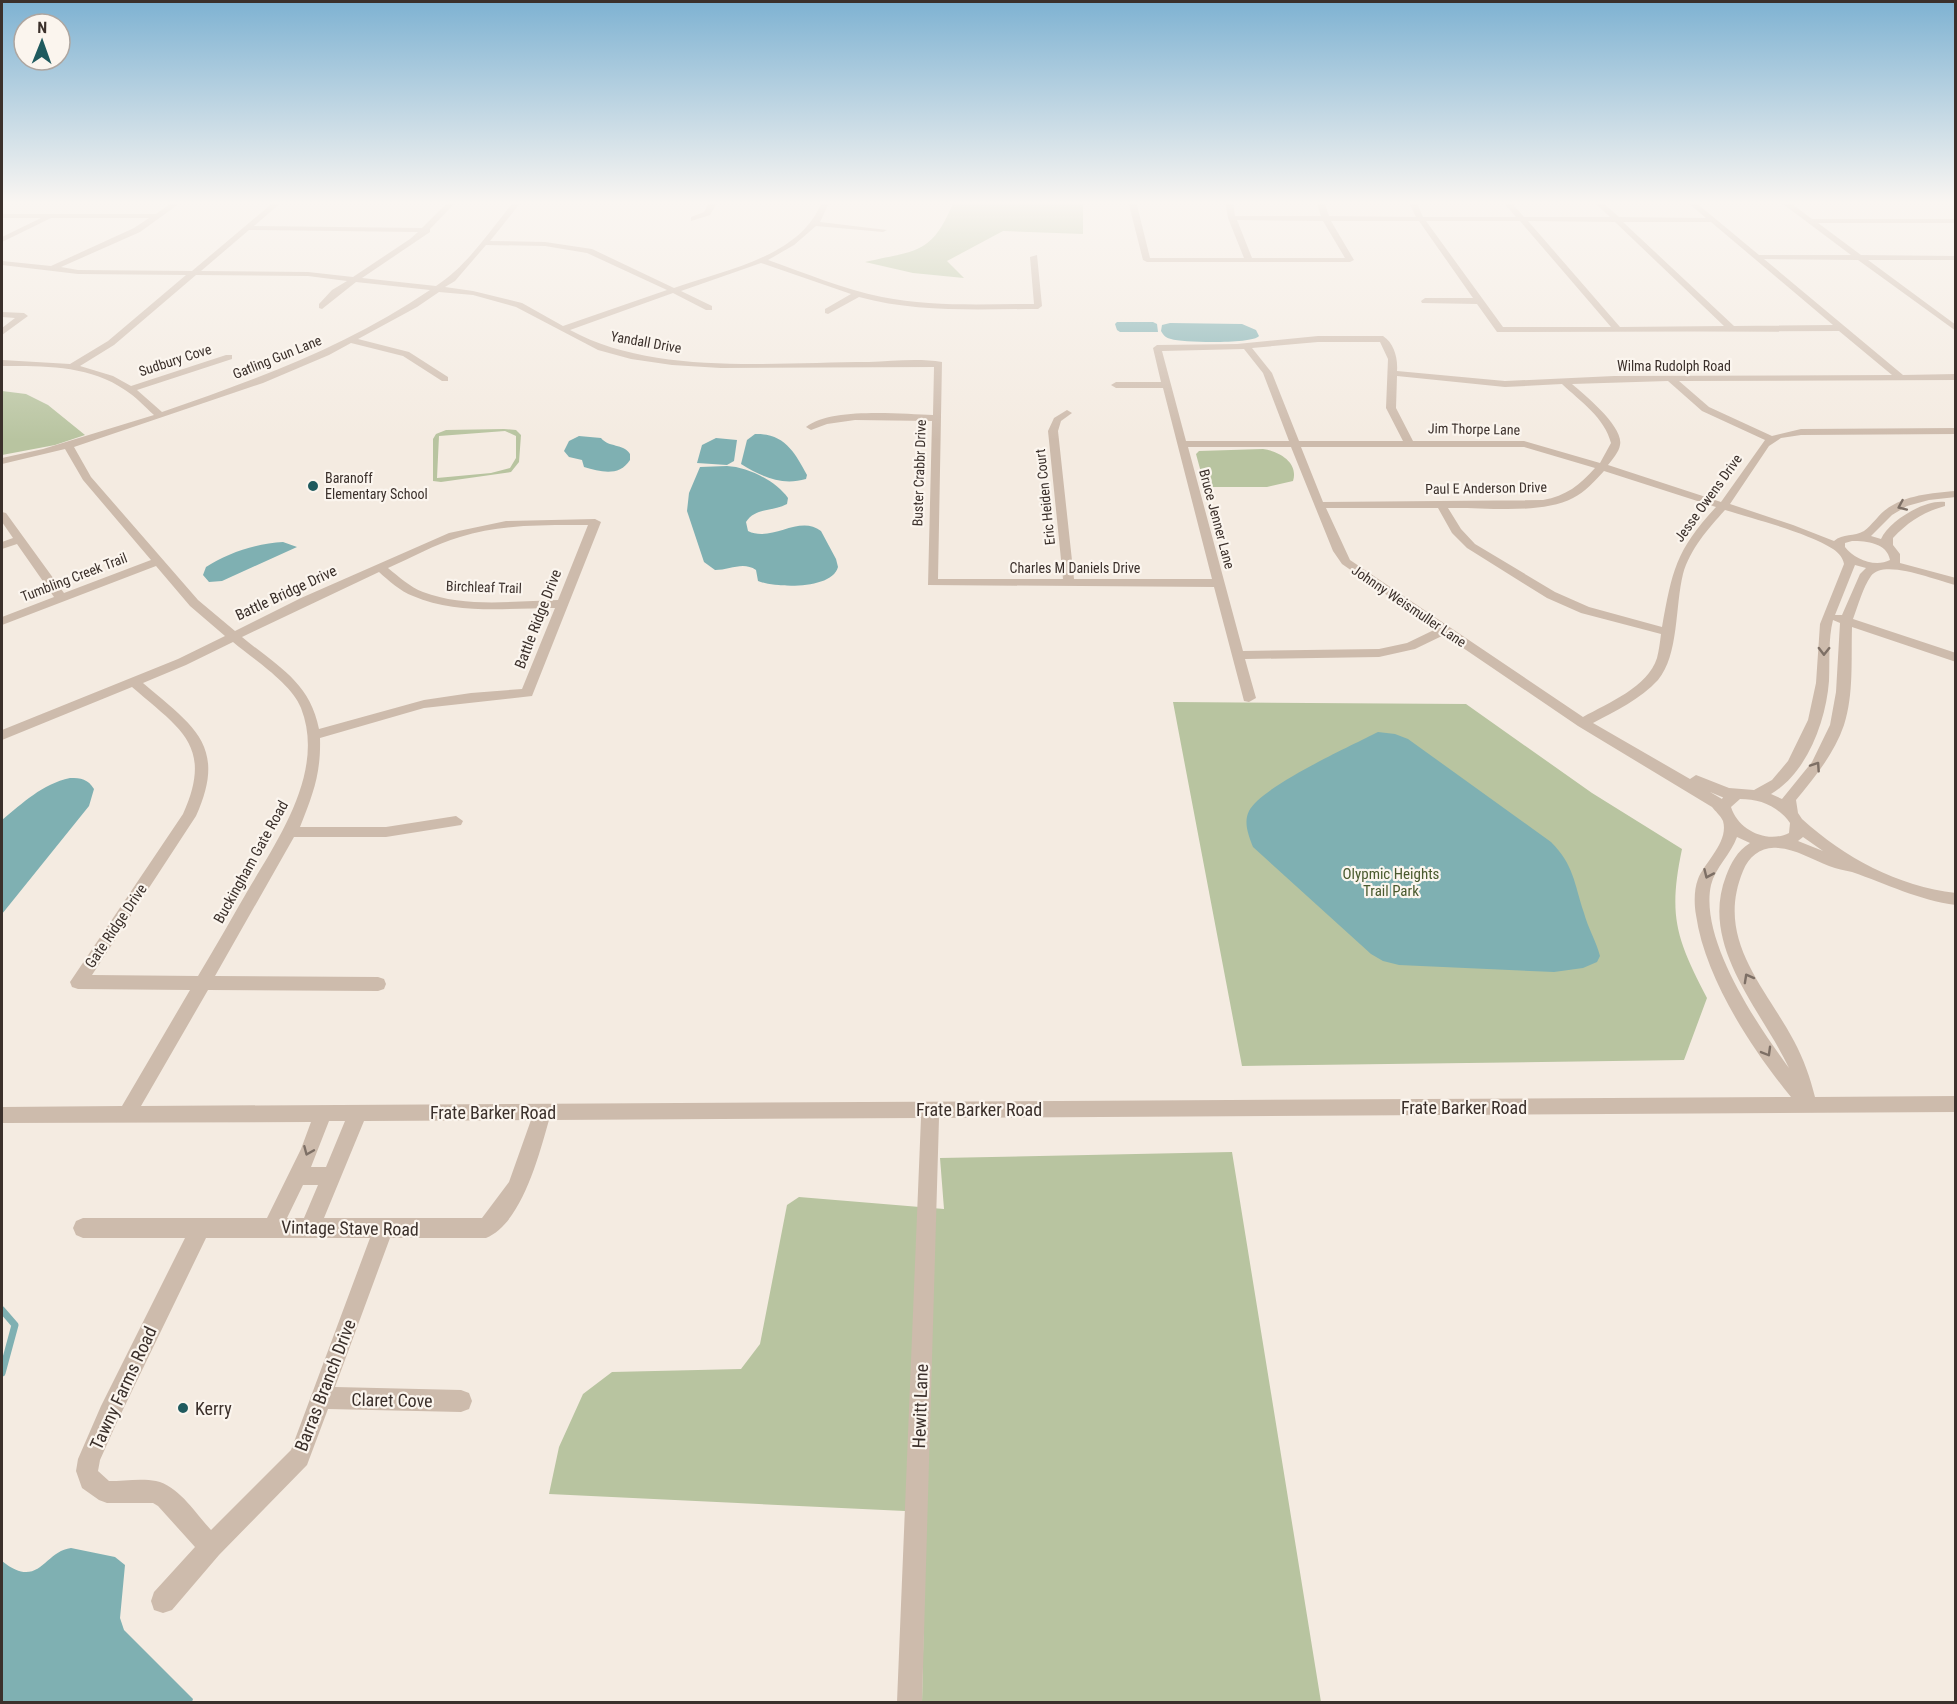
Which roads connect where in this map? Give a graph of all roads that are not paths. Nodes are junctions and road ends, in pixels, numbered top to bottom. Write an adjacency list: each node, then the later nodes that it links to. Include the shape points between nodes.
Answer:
1 (185, 281): 34 (street, via 105,347)
2 (354, 281): 19 (street)
3 (369, 281): 14 (street, Yandall Drive)
4 (449, 281): 14 (street, Gatling Gun Lane)
5 (653, 281): 15 (street)
6 (703, 281): 15 (street)
7 (820, 281): 16 (street)
8 (1036, 281): 16 (street, via 1038,306 925,305)
9 (1465, 281): 18 (street)
10 (1575, 281): 26 (street)
11 (1681, 281): 27 (street)
12 (1784, 281): 23 (street)
13 (1889, 281): 25 (street)
14 (439, 289): 24 (street, Yandall Drive, via 507,300); 29 (street, Gatling Gun Lane)
15 (674, 291): 20 (street); 24 (street)
16 (858, 294): 21 (street)
17 (1425, 301): 18 (street)
18 (1479, 301): 26 (street, via 1500,330)
19 (322, 306)
20 (709, 308)
21 (828, 311)
22 (2, 315): 28 (street, via 24,316)
23 (1840, 328): 27 (street); 36 (street)
24 (563, 329): 33 (street, Yandall Drive, via 609,350 672,362)
25 (1955, 329)
26 (1618, 330): 27 (street)
27 (1733, 330)
28 (2, 332)
29 (351, 340): 38 (street, via 406,354); 45 (street, Gatling Gun Lane, via 284,372)
30 (1246, 346): 35 (street, via 1318,339 1383,339 1393,359); 42 (street, Bruce Jenner Lane, via 1157,348); 50 (street, Johnny Weismuller Lane, via 1267,373)
31 (229, 357): 43 (street, Sudbury Cove)
32 (2, 363): 34 (street)
33 (939, 364): 46 (street, Buster Crabbr Drive)
34 (71, 367): 43 (street, via 102,374)
35 (1393, 373): 40 (street, Wilma Rudolph Road, via 1490,383); 51 (street, via 1391,408)
36 (1900, 377): 37 (street, Wilma Rudolph Road); 39 (street, Wilma Rudolph Road)
37 (1956, 377)
38 (446, 379)
39 (1671, 379): 40 (street, Wilma Rudolph Road); 49 (street, via 1705,411)
40 (1564, 381): 55 (street, Paul E Anderson Drive, via 1616,438 1615,448)
41 (1116, 385): 42 (street)
42 (1166, 385): 52 (street, Bruce Jenner Lane)
43 (130, 389): 45 (street)
44 (1067, 412): 77 (street, Eric Heiden Court, via 1057,420 1053,431)
45 (160, 415): 53 (street, Gatling Gun Lane)
46 (937, 418): 47 (street, via 842,418); 76 (street, Buster Crabbr Drive)
47 (811, 427)
48 (1956, 431): 49 (street, via 1811,431)
49 (1771, 439): 60 (street, Jesse Owens Drive, via 1761,448)
50 (1295, 443): 51 (street, Jim Thorpe Lane); 52 (street, Jim Thorpe Lane); 59 (street, Johnny Weismuller Lane)
51 (1409, 443): 55 (street, Jim Thorpe Lane, via 1524,444)
52 (1182, 444): 75 (street, Bruce Jenner Lane)
53 (68, 446): 54 (street, Gatling Gun Lane); 70 (street, Buckingham Gate Road, via 87,478)
54 (2, 461)
55 (1603, 466): 58 (street, Paul E Anderson Drive, via 1582,490 1557,502); 60 (street, Jim Thorpe Lane)
56 (1956, 494): 65 (street, one-way to 65, via 1903,504 1886,514 1868,535)
57 (1956, 502): 68 (street, via 1925,508 1905,518 1887,537)
58 (1441, 504): 59 (street, Paul E Anderson Drive); 84 (street, via 1456,531 1471,546 1551,595 1585,610)
59 (1319, 505): 83 (street, Johnny Weismuller Lane, via 1346,562)
60 (1724, 506): 63 (street, Jim Thorpe Lane); 84 (street, Jesse Owens Drive, via 1706,524 1680,565)
61 (2, 515): 66 (street)
62 (595, 522): 72 (street, Battle Bridge Drive, via 525,522 477,528); 79 (street, Battle Ridge Drive)
63 (1789, 526): 64 (street, Jim Thorpe Lane); 69 (street, Jim Thorpe Lane)
64 (1846, 537): 65 (street, Jim Thorpe Lane); 69 (street, via 1839,542)
65 (1859, 537): 68 (street, Jim Thorpe Lane)
66 (20, 539): 67 (street); 78 (street)
67 (2, 546)
68 (1890, 549): 71 (street, via 1897,559); 73 (street)
69 (1844, 552): 71 (street, Jim Thorpe Lane, via 1861,562); 80 (street, via 1850,564)
70 (158, 561): 78 (street, Tumbling Creek Trail); 85 (street, Buckingham Gate Road, via 194,603)
71 (1883, 566): 74 (street, via 1912,569); 82 (street, via 1866,574)
72 (380, 568): 79 (street, Birchleaf Trail, via 416,593 438,600 464,604); 85 (street, Battle Bridge Drive)
73 (1956, 575)
74 (1956, 582)
75 (1218, 583): 77 (street, Charles M Daniels Drive); 86 (street, Bruce Jenner Lane)
76 (932, 584): 77 (street, Charles M Daniels Drive)
77 (1070, 584)
78 (61, 598): 81 (street, Tumbling Creek Trail)
79 (560, 604): 92 (street, Battle Ridge Drive, via 527,693 424,704)
80 (1829, 616): 82 (street); 95 (street, one-way to 95, via 1821,703 1813,730 1776,784)
81 (2, 621)
82 (1846, 621): 87 (street); 97 (street, one-way to 82, via 1789,798 1818,764 1837,725 1843,692)
83 (1444, 630): 86 (street, via 1411,646 1379,653); 90 (street, Johnny Weismuller Lane)
84 (1668, 632): 90 (street, Jesse Owens Drive, via 1663,659 1653,677 1627,698)
85 (234, 636): 88 (street, Battle Bridge Drive); 92 (street, Buckingham Gate Road, via 296,688 308,708)
86 (1238, 655): 89 (street, Bruce Jenner Lane)
87 (1956, 658)
88 (134, 682): 91 (street, Battle Bridge Drive); 103 (street, Gate Ridge Drive, via 194,738 201,753 202,781 189,816 78,982)
89 (1249, 698)
90 (1583, 723): 93 (street, Johnny Weismuller Lane)
91 (2, 735)
92 (314, 735): 99 (street, Buckingham Gate Road, via 309,787)
93 (1675, 776): 94 (street, Johnny Weismuller Lane); 96 (street, Johnny Weismuller Lane, via 1717,803)
94 (1739, 794): 95 (street, Johnny Weismuller Lane); 96 (street, via 1726,801)
95 (1755, 795): 97 (street, via 1775,802)
96 (1727, 817): 100 (street, Johnny Weismuller Lane, via 1747,835); 106 (street, one-way to 106, via 1731,836 1704,882 1703,921 1725,979 1777,1068)
97 (1794, 819): 100 (street, via 1796,837); 101 (street)
98 (456, 821): 99 (street, via 386,832)
99 (290, 832): 103 (street, Buckingham Gate Road)
100 (1775, 843): 101 (street, via 1798,846); 106 (street, one-way to 100, via 1799,1069 1740,965 1727,928 1725,906 1732,875 1746,852 1758,844)
101 (1854, 867): 102 (street, via 1904,888)
102 (1956, 898)
103 (201, 984): 104 (street, Gate Ridge Drive); 111 (street, Buckingham Gate Road)
104 (378, 984)
105 (1956, 1104): 106 (street, Frate Barker Road)
106 (1809, 1106): 107 (street, Frate Barker Road)
107 (930, 1110): 108 (street, Frate Barker Road); 124 (street, Hewitt Lane)
108 (542, 1112): 110 (street, Frate Barker Road); 119 (street, Vintage Stave Road, via 522,1180 508,1204 486,1228)
109 (323, 1113): 110 (street, Frate Barker Road); 111 (street, Frate Barker Road); 113 (street, one-way to 113)
110 (357, 1113): 114 (street)
111 (127, 1114): 112 (street, Frate Barker Road)
112 (2, 1115)
113 (297, 1176): 114 (street); 116 (street)
114 (331, 1176): 118 (street)
115 (83, 1227): 117 (street, Vintage Stave Road)
116 (273, 1227): 117 (street, Vintage Stave Road); 118 (street, Vintage Stave Road)
117 (200, 1228): 122 (street, Tawny Farms Road, via 109,1414 87,1471 90,1480 107,1492 155,1492 166,1498)
118 (310, 1228): 119 (street, Vintage Stave Road)
119 (383, 1229): 120 (street, Barras Branch Drive)
120 (322, 1398): 121 (street, Claret Cove); 122 (street, Barras Branch Drive, via 299,1457)
121 (461, 1401)
122 (211, 1547): 123 (street, Barras Branch Drive)
123 (163, 1601)
124 (910, 1702)

